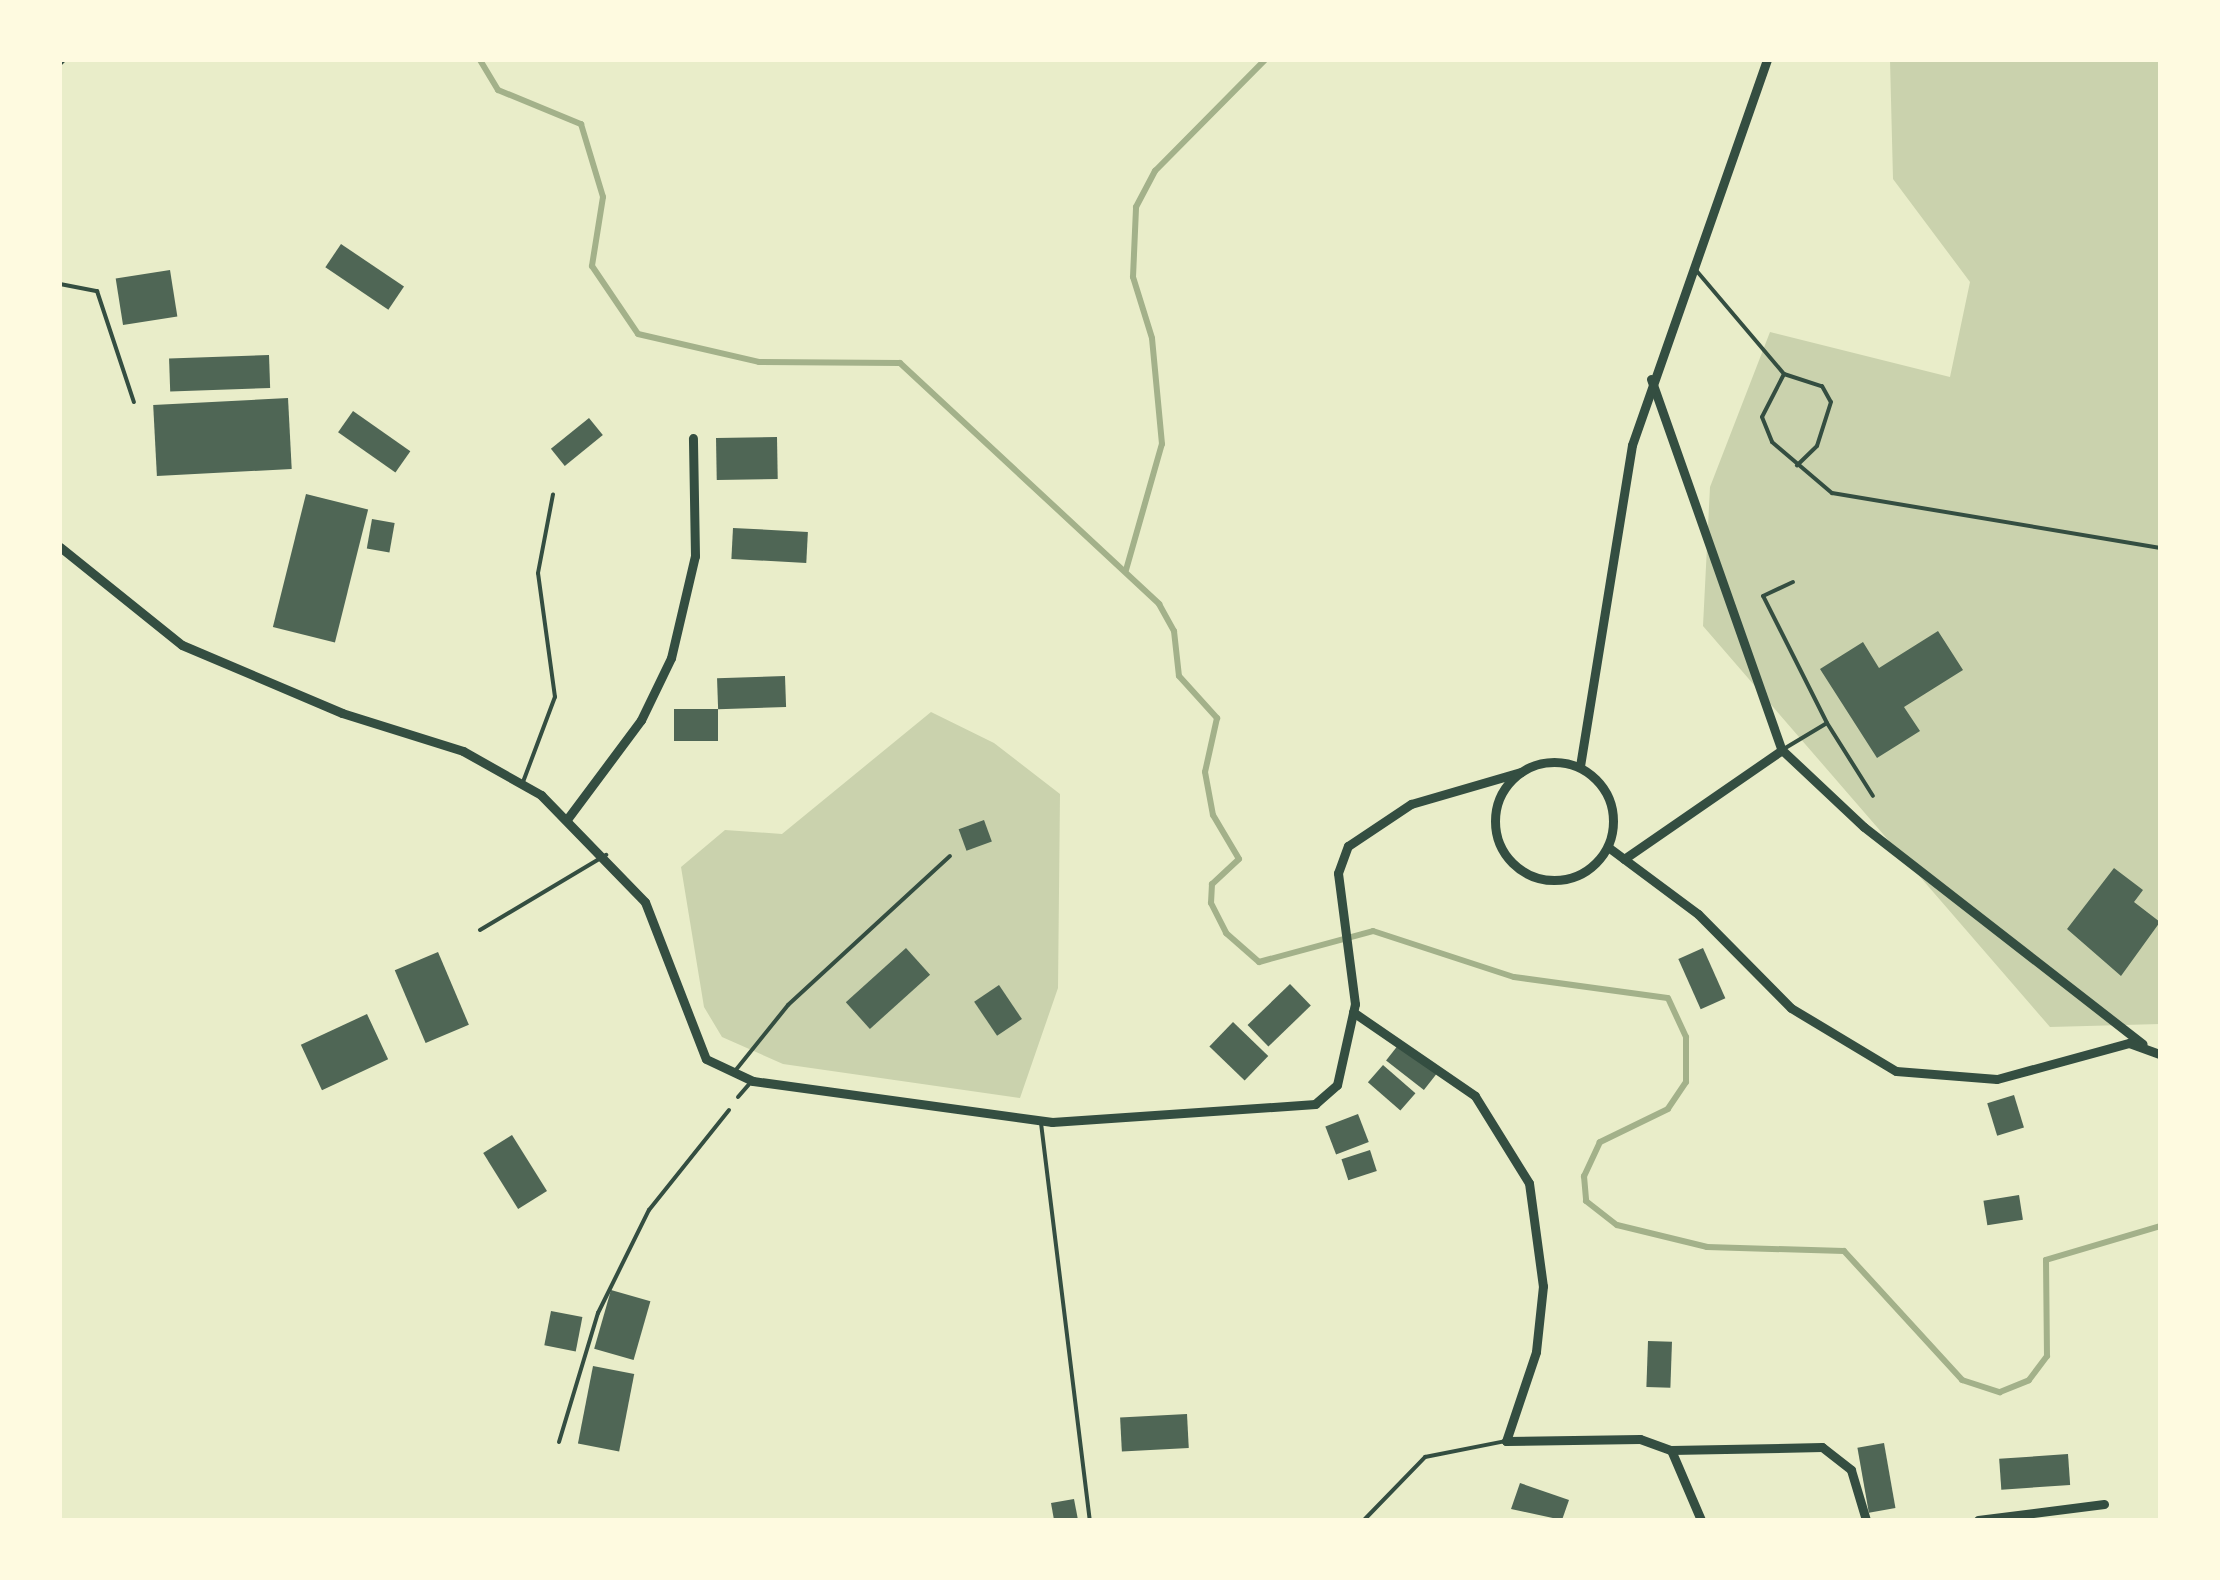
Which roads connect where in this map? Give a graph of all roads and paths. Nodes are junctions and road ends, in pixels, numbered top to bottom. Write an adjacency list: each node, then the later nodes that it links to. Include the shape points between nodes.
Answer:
1 (1767, 60): 2 (street)
2 (1692, 265): 4 (lane); 5 (street)
3 (60, 284): 6 (lane, via 97,292)
4 (1784, 374): 8 (lane, via 1762,417); 8 (lane, via 1822,386 1831,402 1817,446)
5 (1651, 379): 14 (street); 15 (street, via 1620,498)
6 (134, 402)
7 (692, 438): 19 (street, via 695,556 672,658 640,720)
8 (1797, 465): 11 (lane, via 1832,492)
9 (553, 494): 17 (lane, via 538,573 556,697)
10 (60, 546): 17 (street, via 182,645)
11 (2160, 548)
12 (1793, 582): 13 (lane, via 1762,596)
13 (1827, 723): 14 (lane); 18 (lane)
14 (1782, 750): 23 (street); 26 (street, via 1864,827)
15 (1580, 766): 16 (street, via 1549,760); 20 (street, via 1609,801)
16 (1521, 772): 20 (street, via 1498,795 1493,826 1503,855 1527,876 1558,881 1588,870); 25 (street, via 1466,783 1358,833 1338,873 1353,952)
17 (523, 782): 19 (street)
18 (1873, 796)
19 (568, 818): 21 (street)
20 (1608, 847): 23 (street)
21 (606, 855): 24 (lane); 28 (street, via 657,924 697,1046)
22 (950, 856): 28 (lane, via 788,1005)
23 (1624, 858): 26 (street, via 1698,914 1792,1008 1896,1071 1997,1078)
24 (480, 930)
25 (1353, 1012): 32 (street, via 1337,1085 1315,1104); 33 (street, via 1475,1096 1528,1183 1543,1286 1536,1352)
26 (2144, 1044): 27 (street)
27 (2160, 1054)
28 (732, 1076): 29 (street)
29 (753, 1081): 30 (lane); 32 (street)
30 (738, 1097)
31 (730, 1110): 34 (lane, via 649,1210 598,1313)
32 (1041, 1121): 37 (lane)
33 (1506, 1441): 35 (street, via 1640,1439); 38 (lane, via 1425,1457)
34 (558, 1442)
35 (1670, 1450): 39 (street); 40 (street, via 1822,1447 1851,1470)
36 (2104, 1504): 41 (street)
37 (1090, 1520)
38 (1364, 1520)
39 (1702, 1520)
40 (1866, 1520)
41 (1978, 1520)

